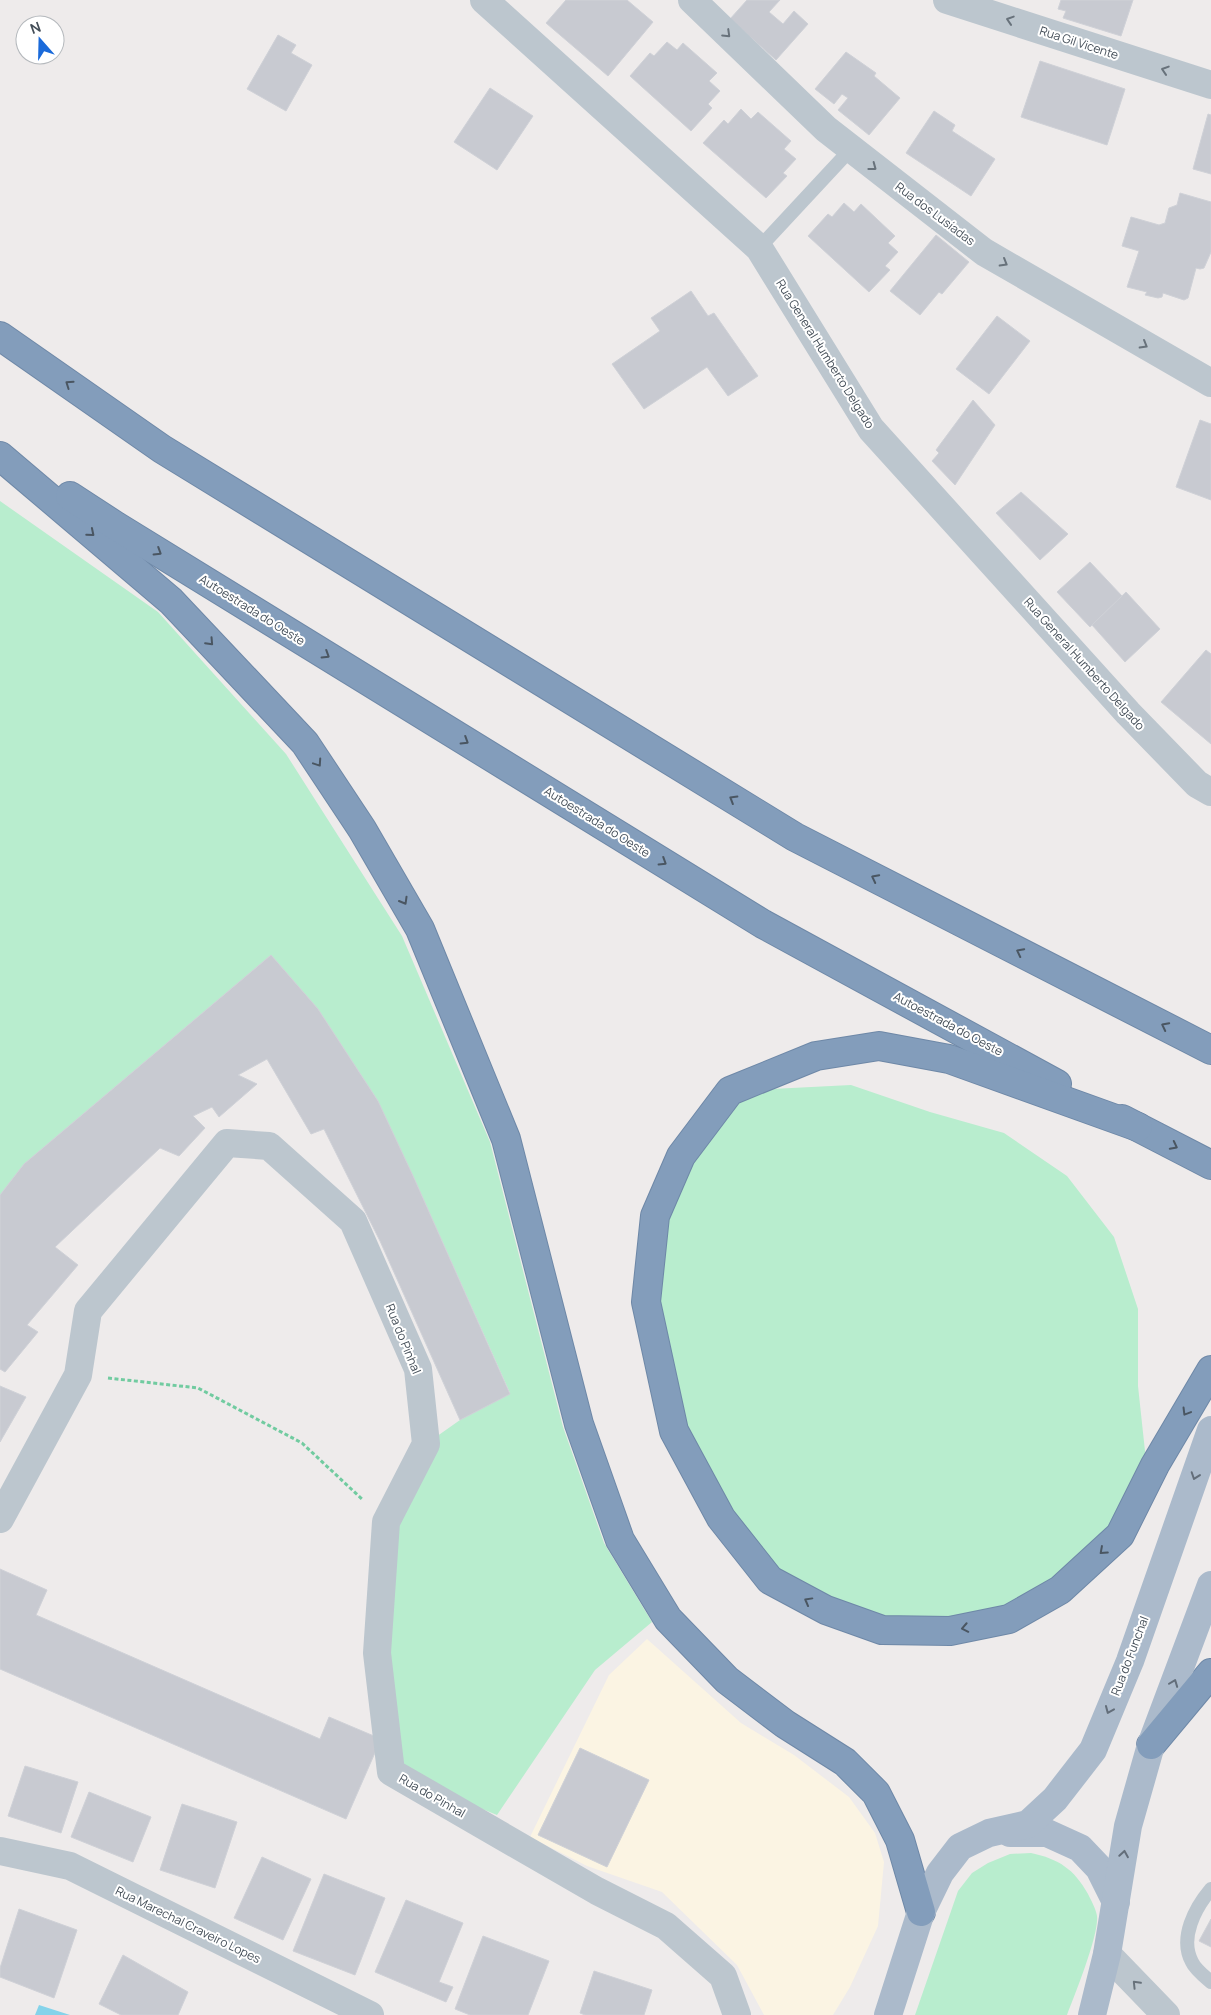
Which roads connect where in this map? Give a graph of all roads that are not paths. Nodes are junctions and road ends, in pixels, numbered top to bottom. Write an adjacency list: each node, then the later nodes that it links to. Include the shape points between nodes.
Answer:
1 (484, 0): 6 (street, Rua General Humberto Delgado)
2 (692, 0): 5 (street, Rua dos Lusíadas, one-way to 5, via 826,129)
3 (947, 0): 4 (street, Rua Gil Vicente, one-way to 3)
4 (1211, 86)
5 (851, 149): 6 (lane); 8 (street, Rua dos Lusíadas, one-way to 8, via 984,252)
6 (759, 248): 11 (street, Rua General Humberto Delgado, via 871,429 1128,713 1197,784)
7 (0, 336): 12 (highway, one-way to 7, via 795,837 162,449)
8 (1211, 383)
9 (0, 449): 13 (highway, Autoestrada do Oeste, one-way to 13, via 116,526 763,924)
10 (0, 456): 25 (highway, one-way to 25, via 171,601 305,743 362,829 420,929 506,1139 579,1424 620,1540 668,1619 727,1680 785,1724 844,1762 876,1793 900,1840)
11 (1211, 792)
12 (1210, 1049)
13 (1138, 1127): 14 (highway, Autoestrada do Oeste, one-way to 14); 15 (highway, one-way to 13, via 1155,1465 1120,1535 1060,1590 1009,1619 950,1631 882,1630 826,1610 770,1580 720,1518 674,1431 646,1302 655,1216 681,1156 730,1091 816,1056 879,1046 948,1059)
14 (1211, 1165)
15 (1211, 1370)
16 (1211, 1430): 21 (main road, Rua do Funchal, one-way to 21, via 1130,1661 1093,1750 1055,1799 1028,1824)
17 (0, 1519): 29 (street, Rua do Pinhal, via 78,1375 88,1311 226,1143 269,1146 353,1221 418,1370 426,1444 386,1522 377,1653 391,1772 597,1891 666,1926 723,1976)
18 (1211, 1585): 20 (main road, one-way to 18)
19 (1211, 1673): 20 (highway)
20 (1151, 1745): 24 (main road, one-way to 20, via 1128,1826)
21 (989, 1833): 24 (main road, Rua do Funchal, via 1047,1833 1080,1848 1099,1868); 25 (main road, Rua do Funchal, via 960,1848 940,1873)
22 (0, 1851): 28 (street, Rua Marechal Craveiro Lopes, via 70,1866)
23 (1211, 1889): 27 (lane, via 1193,1917 1186,1941 1192,1962)
24 (1116, 1902): 26 (main road)
25 (921, 1912): 30 (main road, Rua do Funchal)
26 (1107, 1954): 31 (main road); 32 (street, one-way to 26)
27 (1211, 1982)
28 (370, 2015)
29 (737, 2015)
30 (888, 2015)
31 (1092, 2015)
32 (1166, 2015)

